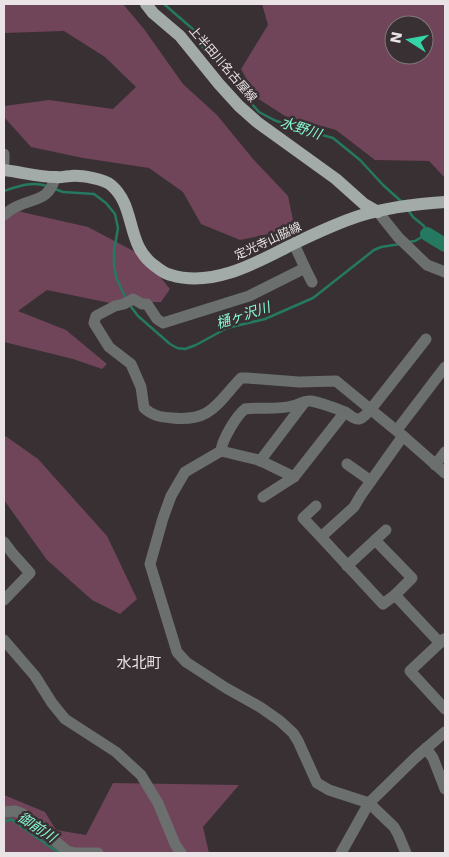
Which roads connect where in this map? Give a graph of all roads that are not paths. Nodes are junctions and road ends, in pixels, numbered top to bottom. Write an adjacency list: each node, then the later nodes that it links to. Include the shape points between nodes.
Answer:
1 (146, 4): 7 (main road, 上半田川名古屋線, via 180,36 239,106)
2 (4, 154): 3 (street)
3 (4, 162)
4 (4, 170): 5 (main road, 定光寺山脇線)
5 (52, 185): 8 (street, via 43,198 15,206); 9 (main road, 定光寺山脇線, via 73,175 110,184 127,208 138,248 147,261 160,270 183,278 219,276 243,269)
6 (445, 202): 7 (main road, 定光寺山脇線)
7 (378, 212): 9 (main road, 定光寺山脇線, via 359,216); 11 (street, via 427,265)
8 (4, 215)
9 (294, 244): 10 (street)
10 (304, 268): 12 (street); 16 (street, via 249,296 163,322 147,304 133,299 96,316 94,323 109,346 131,364 141,387 144,408 152,415 176,419 202,417 219,404 242,378 336,381)
11 (445, 272)
12 (312, 282)
13 (426, 339): 16 (street)
14 (445, 367): 18 (street)
15 (306, 401): 17 (street); 19 (street, via 273,409 245,409 229,432); 21 (street)
16 (371, 409): 17 (street, via 360,419); 18 (street)
17 (345, 412): 25 (street)
18 (400, 433): 23 (street); 26 (street)
19 (221, 452): 21 (street); 42 (street, via 185,472 171,496 150,564 177,652 186,662 260,707 293,733 317,782 329,790)
20 (445, 452): 23 (street)
21 (260, 461): 25 (street)
22 (347, 464): 26 (street)
23 (435, 465): 24 (street)
24 (445, 473)
25 (294, 477): 27 (street)
26 (371, 481): 30 (street, via 354,507)
27 (263, 497)
28 (316, 506): 30 (street, via 303,518)
29 (386, 530): 31 (street)
30 (321, 537): 33 (street)
31 (375, 540): 33 (street); 34 (street, via 412,578)
32 (4, 542): 35 (street, via 30,573)
33 (347, 566): 34 (street, via 383,604)
34 (395, 595): 37 (street)
35 (4, 600)
36 (4, 640): 45 (street, via 35,676 64,719 116,752 141,775)
37 (443, 640): 38 (street, via 410,671)
38 (445, 709)
39 (445, 732): 40 (street)
40 (426, 748): 41 (street); 42 (street)
41 (445, 789)
42 (369, 803): 46 (street); 47 (street, via 394,827)
43 (4, 812): 44 (street, via 23,814 67,851)
44 (98, 853)
45 (181, 853)
46 (341, 853)
47 (406, 853)

